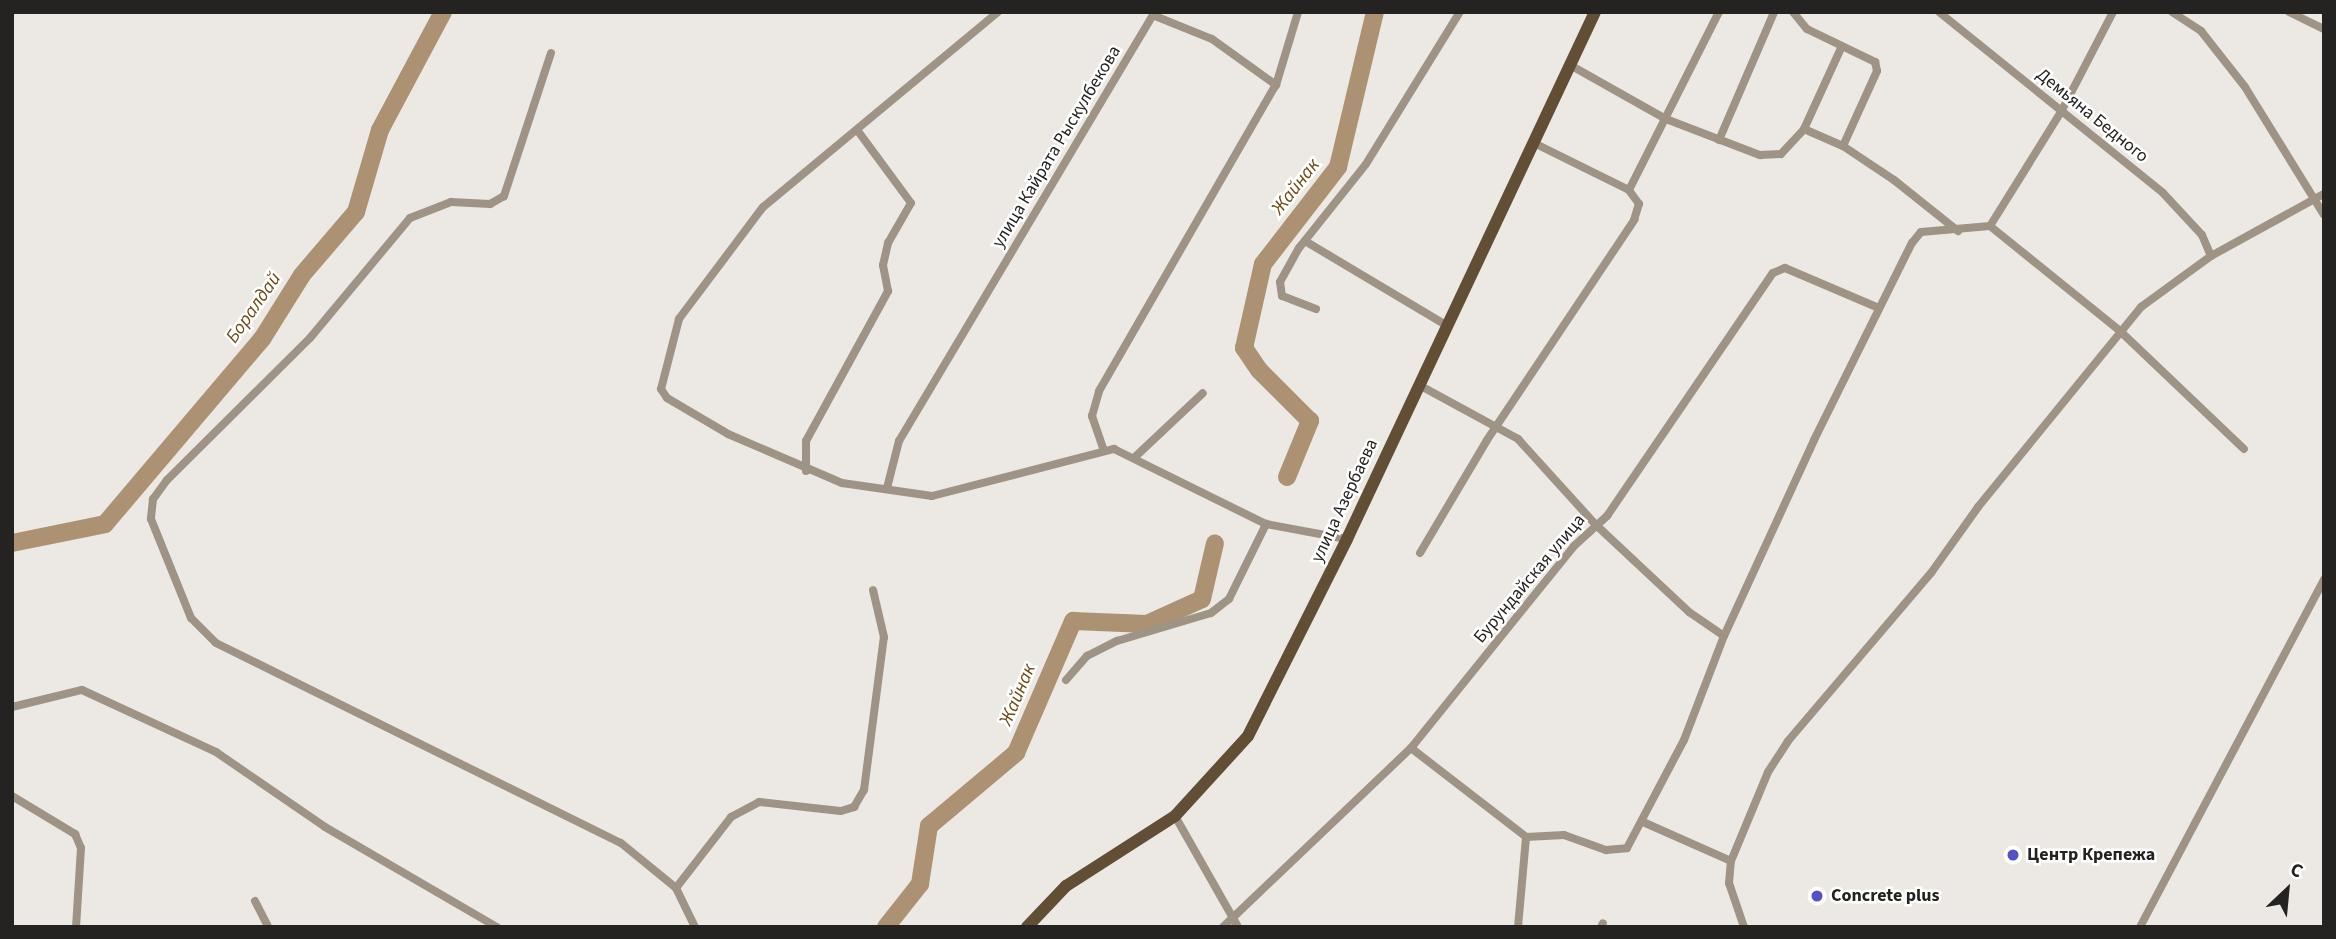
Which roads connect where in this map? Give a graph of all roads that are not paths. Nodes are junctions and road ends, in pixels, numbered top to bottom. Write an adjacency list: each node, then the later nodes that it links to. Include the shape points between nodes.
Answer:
1 (998, 12): 21 (street)
2 (1298, 12): 17 (street)
3 (1460, 12): 31 (street, via 1366,164)
4 (1595, 12): 16 (main road, улица Азербаева)
5 (1719, 12): 19 (street)
6 (1774, 12): 22 (street)
7 (1793, 12): 14 (street, via 1807,29)
8 (1939, 12): 18 (street, Демьяна Бедного)
9 (2113, 12): 18 (street)
10 (2172, 12): 27 (street, via 2200,31 2245,87)
11 (2289, 12): 13 (street)
12 (1155, 14): 17 (street, улица Кайрата Рыскулбекова, via 1212,39); 44 (street, улица Кайрата Рыскулбекова, via 899,441)
13 (2324, 29)
14 (1842, 46): 20 (street); 24 (street, via 1875,62 1877,71)
15 (551, 53): 60 (street, via 504,196 489,204 451,202 410,218 292,357 167,480 153,499 151,519 191,618 216,643 621,843)
16 (1570, 65): 19 (street); 23 (main road, улица Азербаева)
17 (1276, 85): 40 (street, via 1099,391 1092,416)
18 (2062, 112): 29 (street); 32 (street, Демьяна Бедного, via 2163,194 2202,235)
19 (1665, 119): 22 (street); 25 (street)
20 (1804, 129): 22 (street, via 1781,154 1770,157); 24 (street)
21 (858, 131): 43 (street, via 911,203 888,243 883,265 888,291 806,441); 43 (street, via 764,208 679,319 662,372 661,389 667,398)
22 (1719, 141)
23 (1534, 143): 25 (street); 35 (main road, улица Азербаева)
24 (1843, 146): 30 (street)
25 (1629, 190): 39 (street, via 1639,204 1634,220)
26 (2324, 194): 27 (street)
27 (2314, 200): 28 (street); 32 (street)
28 (2324, 215)
29 (1990, 226): 30 (street); 36 (street)
30 (1958, 231): 33 (street, via 1921,232)
31 (1305, 241): 34 (street, via 1284,273 1280,292); 35 (street)
32 (2211, 256): 36 (street, via 2141,307)
33 (1879, 308): 46 (street, Бурундайская улица, via 1785,268 1773,273 1644,467 1607,516); 51 (street)
34 (1316, 309)
35 (1446, 325): 37 (main road, улица Азербаева)
36 (2120, 331): 41 (street); 59 (street, via 1931,573 1788,741 1768,772)
37 (1419, 385): 39 (street); 47 (main road, улица Азербаева)
38 (1203, 393): 42 (street)
39 (1498, 425): 46 (street, via 1518,439); 48 (street)
40 (1103, 448): 42 (street); 44 (street, via 932,496)
41 (2244, 449)
42 (1135, 457): 45 (street)
43 (806, 471): 44 (street, via 842,483)
44 (887, 488)
45 (1266, 524): 47 (street); 52 (street, via 1229,599 1211,613 1117,641 1087,656)
46 (1595, 524): 51 (street, via 1689,612); 54 (street, Бурундайская улица)
47 (1347, 539): 56 (main road, улица Азербаева, via 1248,736)
48 (1420, 553)
49 (2324, 579): 72 (street)
50 (873, 590): 60 (street, via 884,637 864,790 854,807 841,811 759,803 731,817)
51 (1724, 636): 57 (street, via 1684,740)
52 (1066, 680)
53 (12, 707): 65 (street, via 82,690 216,752 325,827)
54 (1411, 748): 58 (street); 62 (street, Бурундайская улица)
55 (12, 796): 63 (street, via 75,834 81,848)
56 (1175, 816): 62 (street); 67 (main road, улица Азербаева, via 1066,886)
57 (1643, 822): 58 (street, via 1627,848 1606,849 1564,835); 59 (street)
58 (1526, 837): 70 (street)
59 (1731, 861): 71 (street, via 1729,883)
60 (676, 888): 66 (street)
61 (256, 901): 64 (street)
62 (1231, 919): 68 (street, Бурундайская улица); 69 (street)
63 (76, 927)
64 (268, 927)
65 (497, 927)
66 (695, 927)
67 (1027, 927)
68 (1223, 927)
69 (1238, 927)
70 (1518, 927)
71 (1744, 927)
72 (2140, 927)

